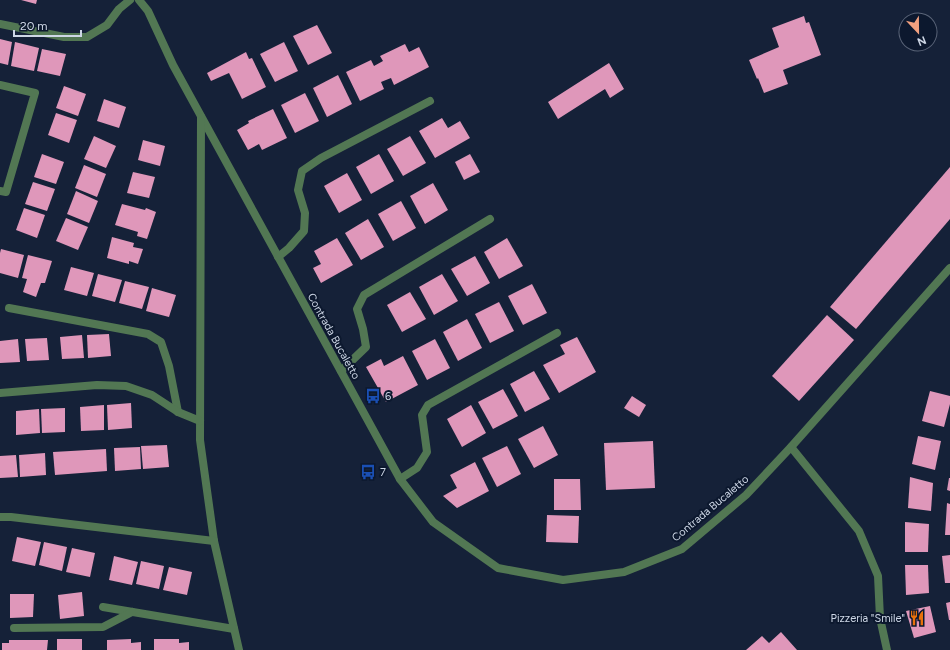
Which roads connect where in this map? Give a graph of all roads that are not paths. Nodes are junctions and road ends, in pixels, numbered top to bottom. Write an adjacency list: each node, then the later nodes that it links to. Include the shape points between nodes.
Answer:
1 (130, 0): 3 (street, via 119,9 107,25 87,37 64,37)
2 (139, 0): 6 (street, Contrada Bucaletto, via 148,11)
3 (0, 24)
4 (0, 85): 7 (street, via 35,93 6,192)
5 (430, 101): 9 (street, via 321,158 302,171 298,190 305,213 304,231)
6 (201, 116): 9 (street, Contrada Bucaletto); 16 (street)
7 (0, 191)
8 (490, 218): 13 (street, via 364,294 357,309 366,347)
9 (278, 257): 13 (street, Contrada Bucaletto)
10 (950, 268): 17 (street, Contrada Bucaletto)
11 (9, 308): 15 (street, via 148,334 161,342 169,366)
12 (557, 333): 18 (street, via 428,405 422,415 427,452 417,468)
13 (341, 371): 18 (street, Contrada Bucaletto)
14 (0, 393): 15 (street, via 97,385 126,386 152,395)
15 (178, 412): 16 (street)
16 (200, 421): 20 (street, via 200,440)
17 (791, 447): 18 (street, Contrada Bucaletto, via 746,495 682,549 624,572 563,580 498,568 434,522); 26 (street, via 858,531 878,576 880,618)
18 (400, 479)
19 (0, 517): 20 (street)
20 (214, 542): 24 (street)
21 (103, 607): 22 (street)
22 (132, 612): 23 (street, via 103,627); 24 (street)
23 (14, 628)
24 (234, 629): 25 (street)
25 (239, 650)
26 (887, 650)

